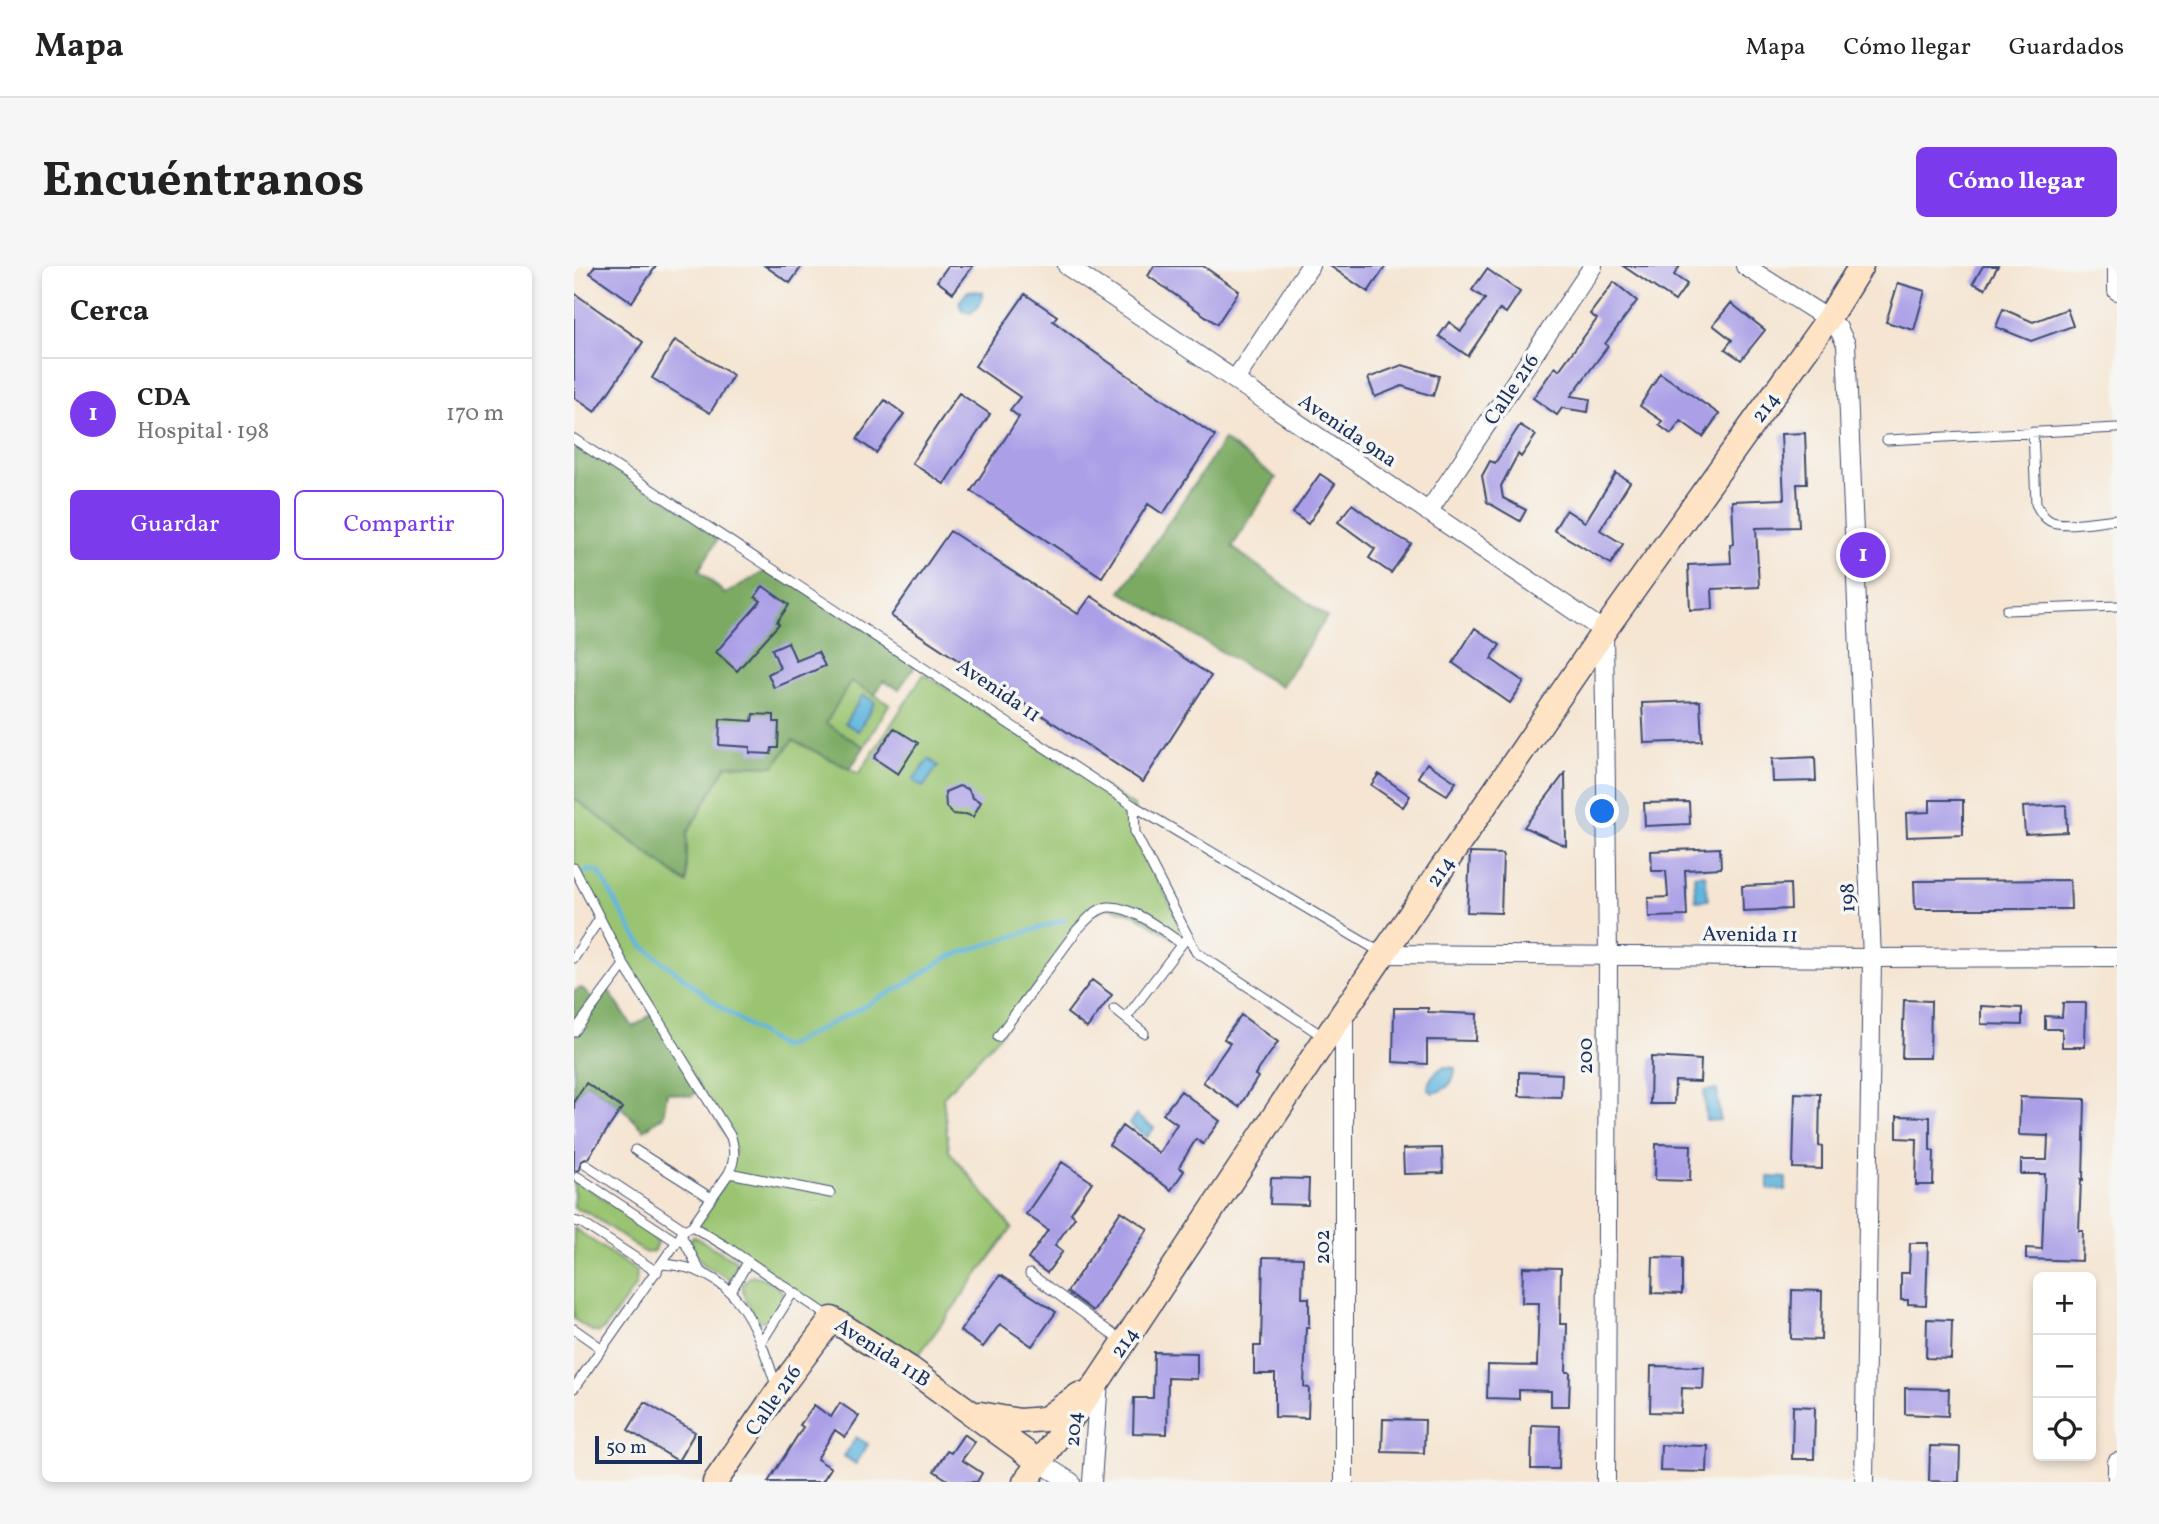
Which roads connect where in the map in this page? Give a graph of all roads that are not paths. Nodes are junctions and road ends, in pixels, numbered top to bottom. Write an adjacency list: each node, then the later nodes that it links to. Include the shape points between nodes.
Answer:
1 (1067, 266): 9 (street, Avenida 9na)
2 (1310, 266): 9 (street)
3 (1593, 266): 14 (street, Calle 216)
4 (1745, 266): 8 (street)
5 (1861, 266): 8 (street, 214)
6 (2117, 266): 7 (street)
7 (2117, 291)
8 (1828, 319): 18 (street, 214); 27 (street, 198, via 1846,344)
9 (1235, 380): 14 (street, Avenida 9na)
10 (2117, 428): 11 (lane)
11 (2033, 432): 13 (lane); 15 (lane, via 2040,512 2049,521 2064,524)
12 (574, 439): 19 (lane, Avenida 11)
13 (1887, 440)
14 (1428, 512): 18 (street, Avenida 9na)
15 (2117, 519)
16 (2117, 606): 17 (lane)
17 (2007, 610)
18 (1604, 631): 23 (street, 214); 24 (street, 200)
19 (1134, 806): 22 (lane, via 1135,833); 23 (lane, Avenida 11)
20 (574, 868): 21 (lane)
21 (600, 918): 26 (lane); 28 (lane)
22 (1185, 940): 31 (lane); 34 (lane, via 1122,909 1100,910 1077,930); 35 (lane, via 1196,952)
23 (1383, 954): 24 (street, Avenida 11); 30 (street, 214)
24 (1608, 955): 27 (street, Avenida 11); 66 (street, 200)
25 (2117, 957): 27 (street, Avenida 11)
26 (574, 958)
27 (1872, 958): 67 (street, 198)
28 (624, 965): 32 (lane); 38 (lane, via 731,1136 735,1150)
29 (1114, 1009): 31 (lane)
30 (1344, 1011): 35 (street, 214); 65 (street, 202)
31 (1126, 1018): 33 (lane)
32 (574, 1031)
33 (1144, 1033)
34 (998, 1037)
35 (1326, 1038): 53 (street, 214)
36 (635, 1150): 41 (lane)
37 (586, 1166): 43 (lane)
38 (729, 1173): 40 (lane); 41 (lane)
39 (578, 1177): 43 (lane)
40 (830, 1193)
41 (711, 1198): 43 (lane)
42 (574, 1221): 45 (lane)
43 (684, 1233): 44 (lane, Avenida 11B); 45 (lane); 46 (lane)
44 (748, 1262): 48 (lane); 49 (lane, Avenida 11B)
45 (660, 1268): 46 (lane, via 680,1265); 54 (lane)
46 (700, 1271): 48 (lane)
47 (1030, 1274): 53 (lane)
48 (732, 1291): 52 (lane)
49 (793, 1292): 50 (lane, Avenida 11B); 52 (lane)
50 (832, 1319): 57 (street, Calle 216); 58 (street, Avenida 11B)
51 (574, 1329): 54 (lane)
52 (762, 1341): 57 (lane)
53 (1124, 1342): 55 (street, 214)
54 (601, 1348): 56 (lane)
55 (1099, 1380): 58 (street, via 1045,1419 1019,1421); 59 (street, 214); 64 (street, 204)
56 (574, 1388)
57 (778, 1391): 61 (street, Calle 216)
58 (973, 1413): 59 (street, Avenida 11B)
59 (1039, 1461): 62 (street, 214); 63 (street, Avenida 11B)
60 (2117, 1462): 68 (street)
61 (715, 1482)
62 (1025, 1482)
63 (1071, 1482)
64 (1092, 1482)
65 (1344, 1482)
66 (1606, 1482)
67 (1864, 1482)
68 (2117, 1482)

